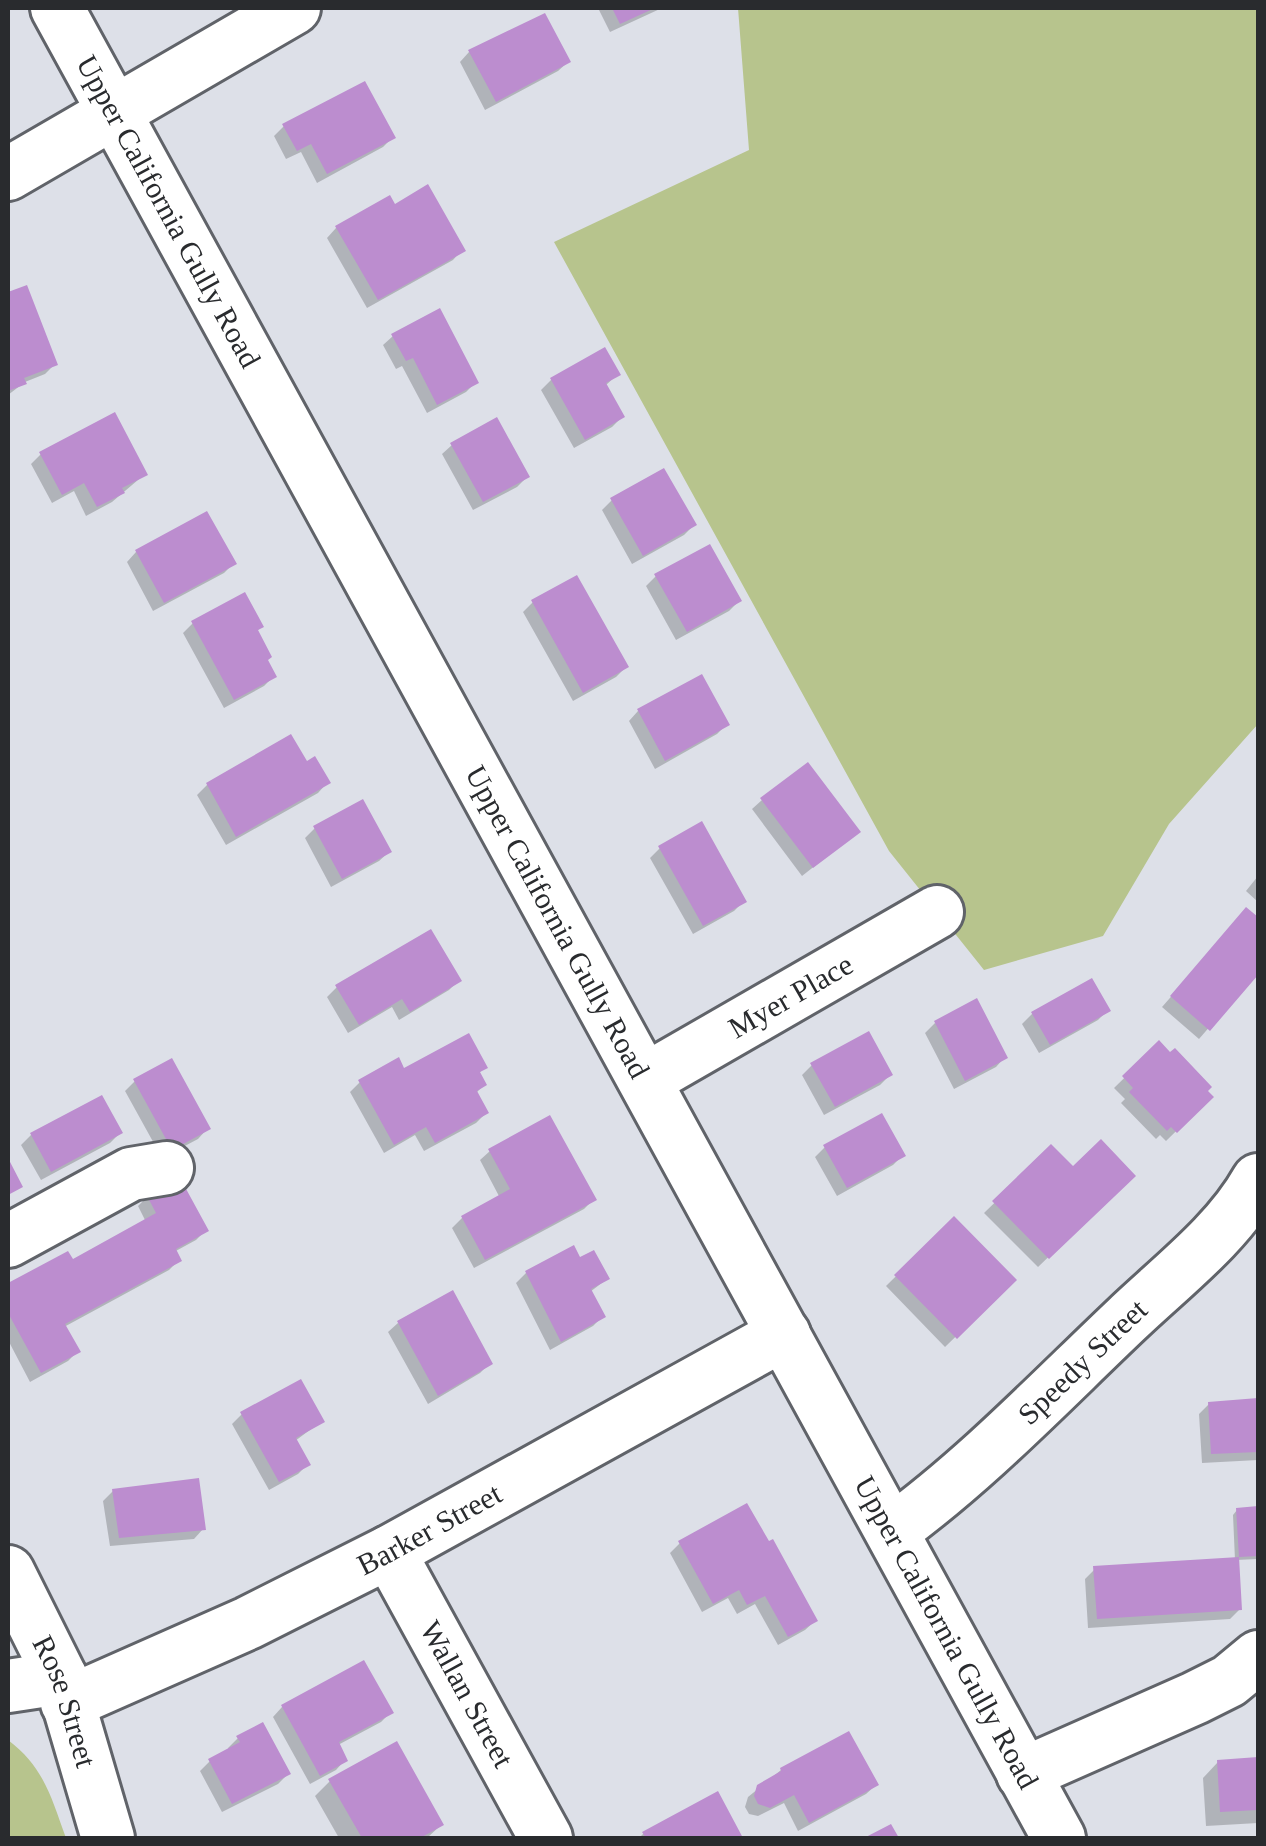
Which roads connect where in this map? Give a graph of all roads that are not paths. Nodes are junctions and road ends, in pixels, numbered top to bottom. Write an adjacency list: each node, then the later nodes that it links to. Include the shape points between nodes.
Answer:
1 (57, 8): 3 (street, Upper California Gully Road)
2 (294, 8): 3 (street)
3 (114, 112): 4 (street); 6 (street, Upper California Gully Road)
4 (8, 174)
5 (937, 912): 6 (street, Myer Place)
6 (645, 1080): 10 (street, Upper California Gully Road)
7 (167, 1168): 9 (street, via 131,1174)
8 (1258, 1180): 11 (street, Speedy Street, via 1228,1223 1051,1392)
9 (8, 1241)
10 (784, 1334): 11 (street, Upper California Gully Road); 12 (street, Barker Street)
11 (892, 1530): 17 (street, Upper California Gully Road)
12 (389, 1552): 16 (street, Barker Street, via 248,1623); 19 (street, Wallan Street)
13 (8, 1572): 16 (street, Rose Street)
14 (1258, 1658): 17 (street, via 1195,1698)
15 (8, 1686): 16 (street, Barker Street)
16 (64, 1691): 18 (street, Rose Street)
17 (1024, 1774): 20 (street, Upper California Gully Road)
18 (108, 1838)
19 (546, 1838)
20 (1059, 1838)

